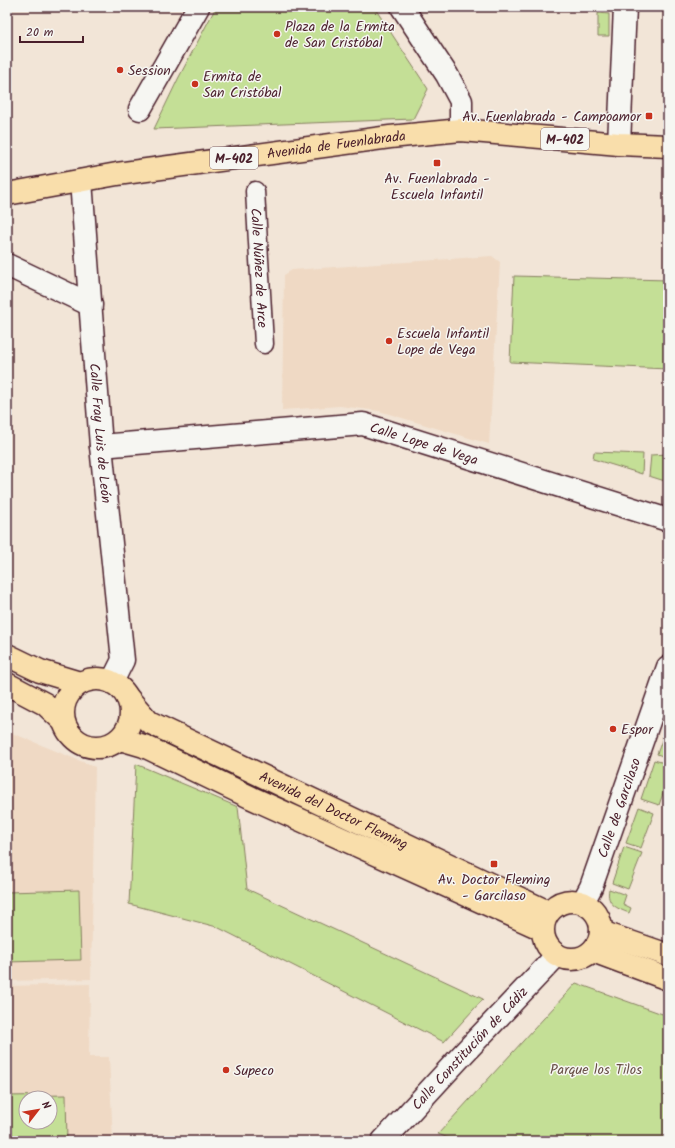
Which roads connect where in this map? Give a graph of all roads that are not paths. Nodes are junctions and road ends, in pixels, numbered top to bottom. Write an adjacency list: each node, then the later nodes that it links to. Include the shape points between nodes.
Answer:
1 (198, 7): 4 (street)
2 (402, 7): 5 (street, via 461,101)
3 (625, 7): 6 (street)
4 (140, 110)
5 (461, 130): 6 (main road, Avenida de Fuenlabrada / M-402); 8 (main road, Avenida de Fuenlabrada / M-402, via 287,150)
6 (619, 144): 7 (main road, Avenida de Fuenlabrada / M-402)
7 (668, 146)
8 (81, 181): 10 (main road, Avenida de Fuenlabrada / M-402); 12 (street, Calle Fray Luis de León)
9 (255, 191): 13 (street, Calle Núñez de Arce)
10 (7, 194)
11 (7, 265): 12 (street)
12 (91, 305): 14 (street, Calle Fray Luis de León)
13 (264, 344)
14 (101, 446): 15 (street, Calle Lope de Vega, via 363,424); 18 (street, Calle Fray Luis de León, via 123,660)
15 (668, 520)
16 (7, 655): 19 (main road, via 40,671)
17 (668, 667): 24 (street, Calle de Garcilaso, via 591,887)
18 (112, 682): 19 (main road, via 90,679); 21 (main road, via 121,688)
19 (80, 683): 22 (main road, via 65,699)
20 (7, 684): 22 (main road, via 45,704)
21 (127, 697): 23 (main road, via 131,719); 25 (main road, Avenida del Doctor Fleming, via 149,722)
22 (63, 721): 23 (main road, via 76,741 86,746 110,746)
23 (120, 739): 25 (main road, Avenida del Doctor Fleming, via 144,746 252,798)
24 (583, 902): 25 (main road, via 564,902); 26 (main road, via 597,914)
25 (545, 921): 27 (main road, via 546,944)
26 (597, 942): 27 (main road, via 574,960); 28 (main road); 29 (main road)
27 (557, 955): 30 (street, Calle Constitución de Cádiz)
28 (668, 955)
29 (668, 979)
30 (384, 1141)

